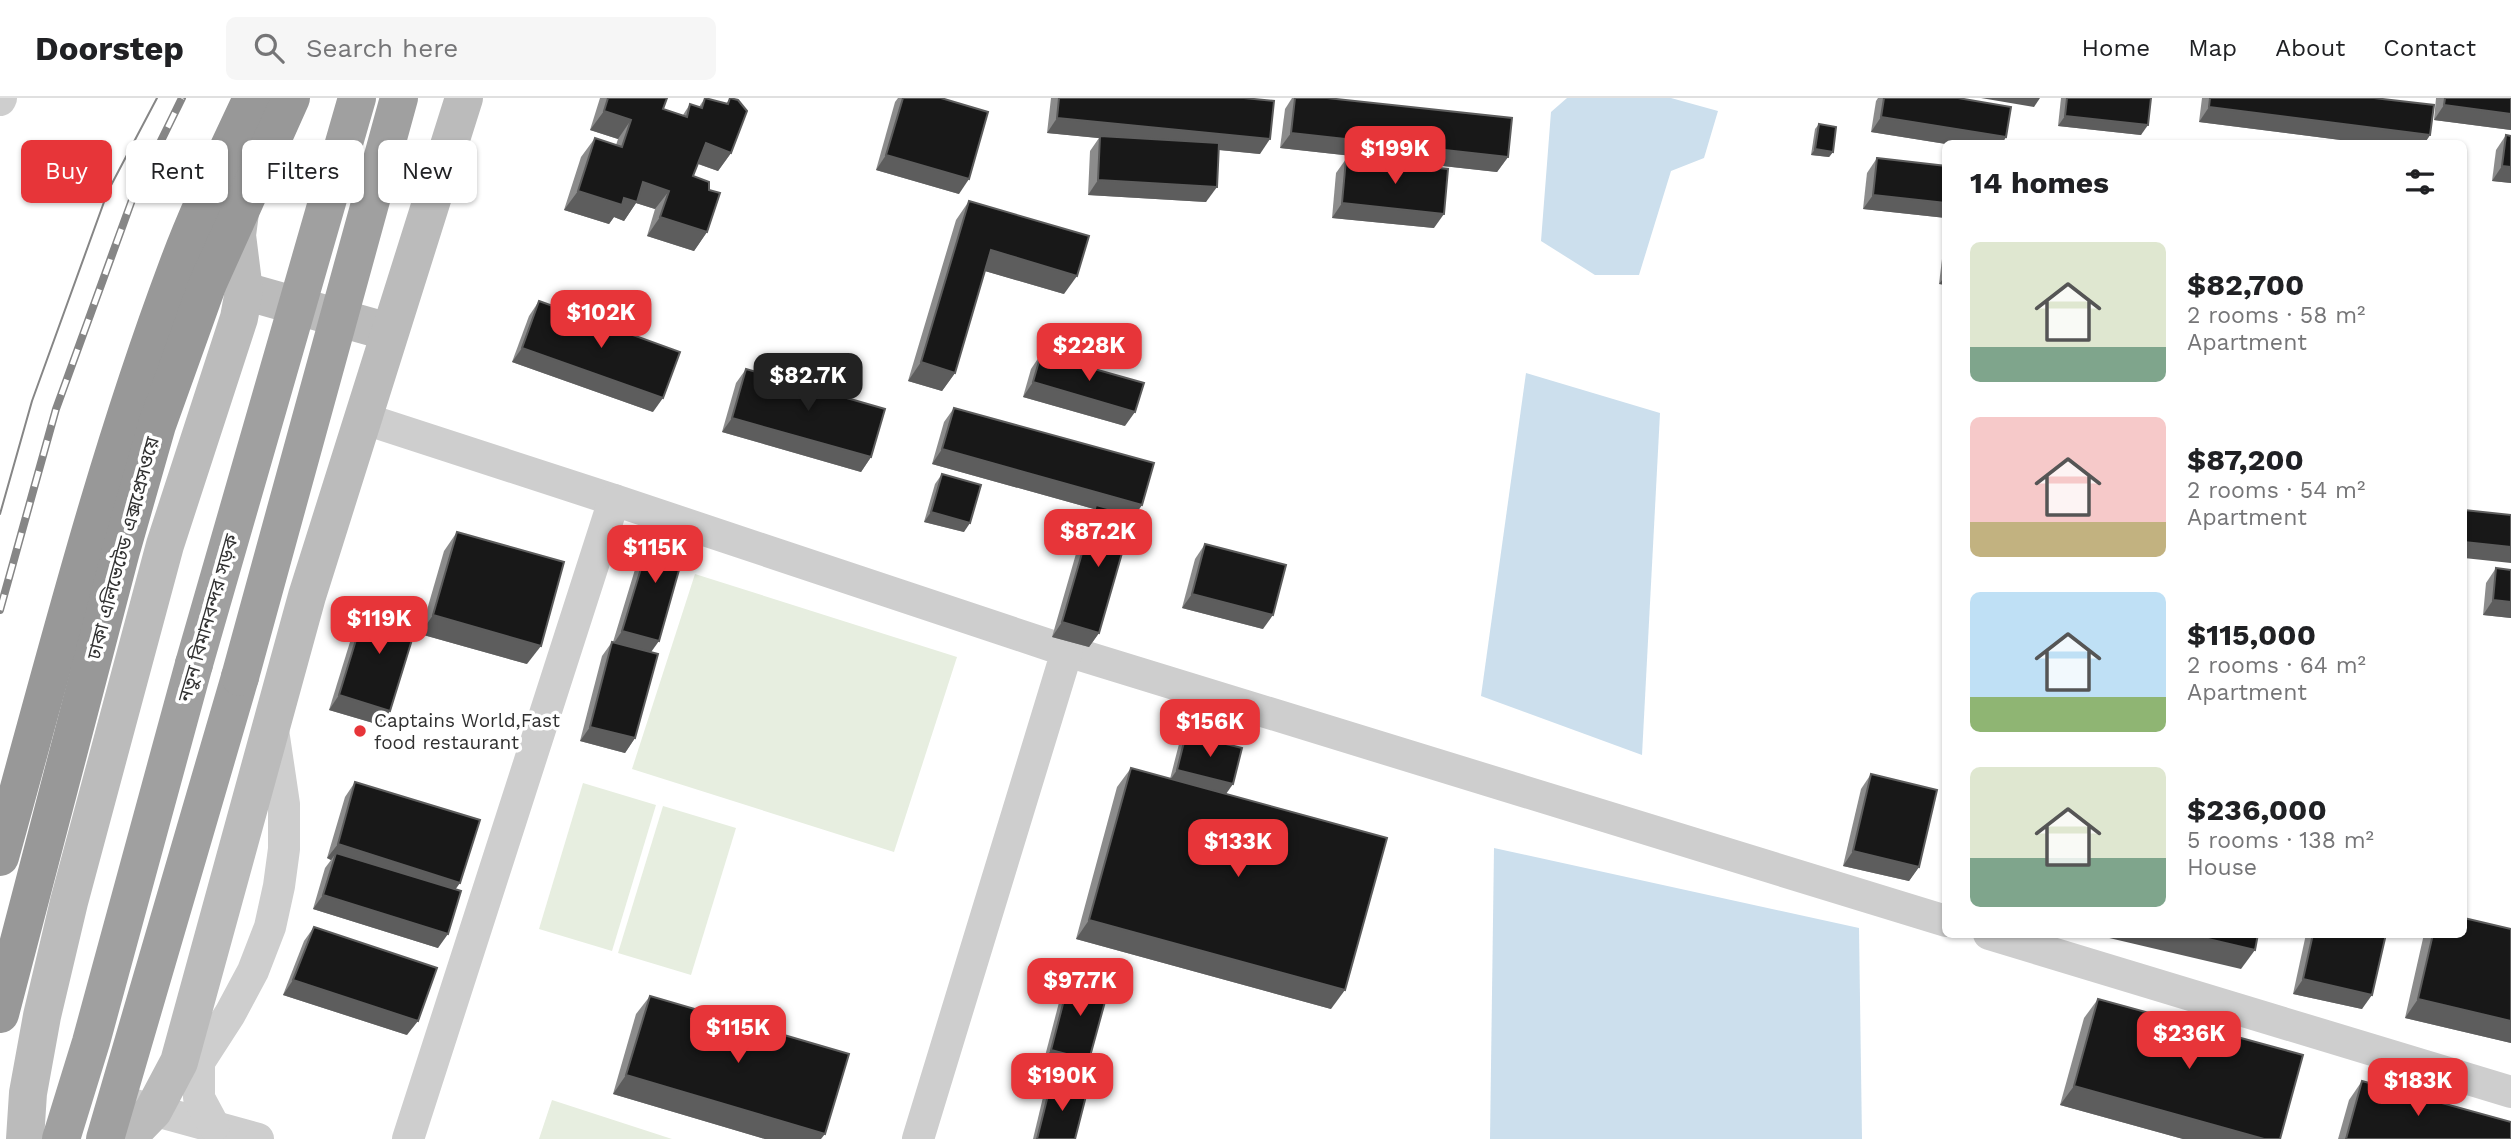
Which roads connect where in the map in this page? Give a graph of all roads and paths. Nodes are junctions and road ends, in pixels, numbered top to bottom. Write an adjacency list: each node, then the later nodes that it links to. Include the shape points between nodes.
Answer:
1 (252, 98): 13 (highway, ঢাকা এলিভেটেড এক্সপ্রেসওয়ে, via 178,265 141,370)
2 (281, 98): 7 (main road, via 242,196 237,235)
3 (291, 98): 16 (highway, ঢাকা এলিভেটেড এক্সপ্রেসওয়ে, bridge, via 208,283 157,425)
4 (357, 98): 23 (highway, নতুন বিমানবন্দর সড়ক, bridge)
5 (399, 98): 19 (highway, bridge, via 240,677)
6 (459, 103): 8 (main road)
7 (244, 291): 8 (main road); 22 (main road, via 165,545 69,902 41,1016)
8 (389, 332): 9 (main road)
9 (362, 418): 10 (street); 12 (main road)
10 (614, 500): 11 (street); 27 (street)
11 (1067, 651): 14 (street); 28 (street)
12 (272, 722): 17 (street, via 284,804 279,886 253,971); 20 (main road, via 179,1062)
13 (0, 856)
14 (1942, 920)
15 (2002, 938): 18 (street)
16 (0, 1014)
17 (199, 1062): 20 (street); 21 (street, via 198,1098)
18 (2511, 1093)
19 (116, 1100): 20 (street); 24 (highway)
20 (153, 1111): 21 (street); 25 (main road)
21 (214, 1126): 26 (street)
22 (25, 1139)
23 (61, 1139)
24 (106, 1139)
25 (126, 1139)
26 (258, 1139)
27 (408, 1139)
28 (918, 1139)

